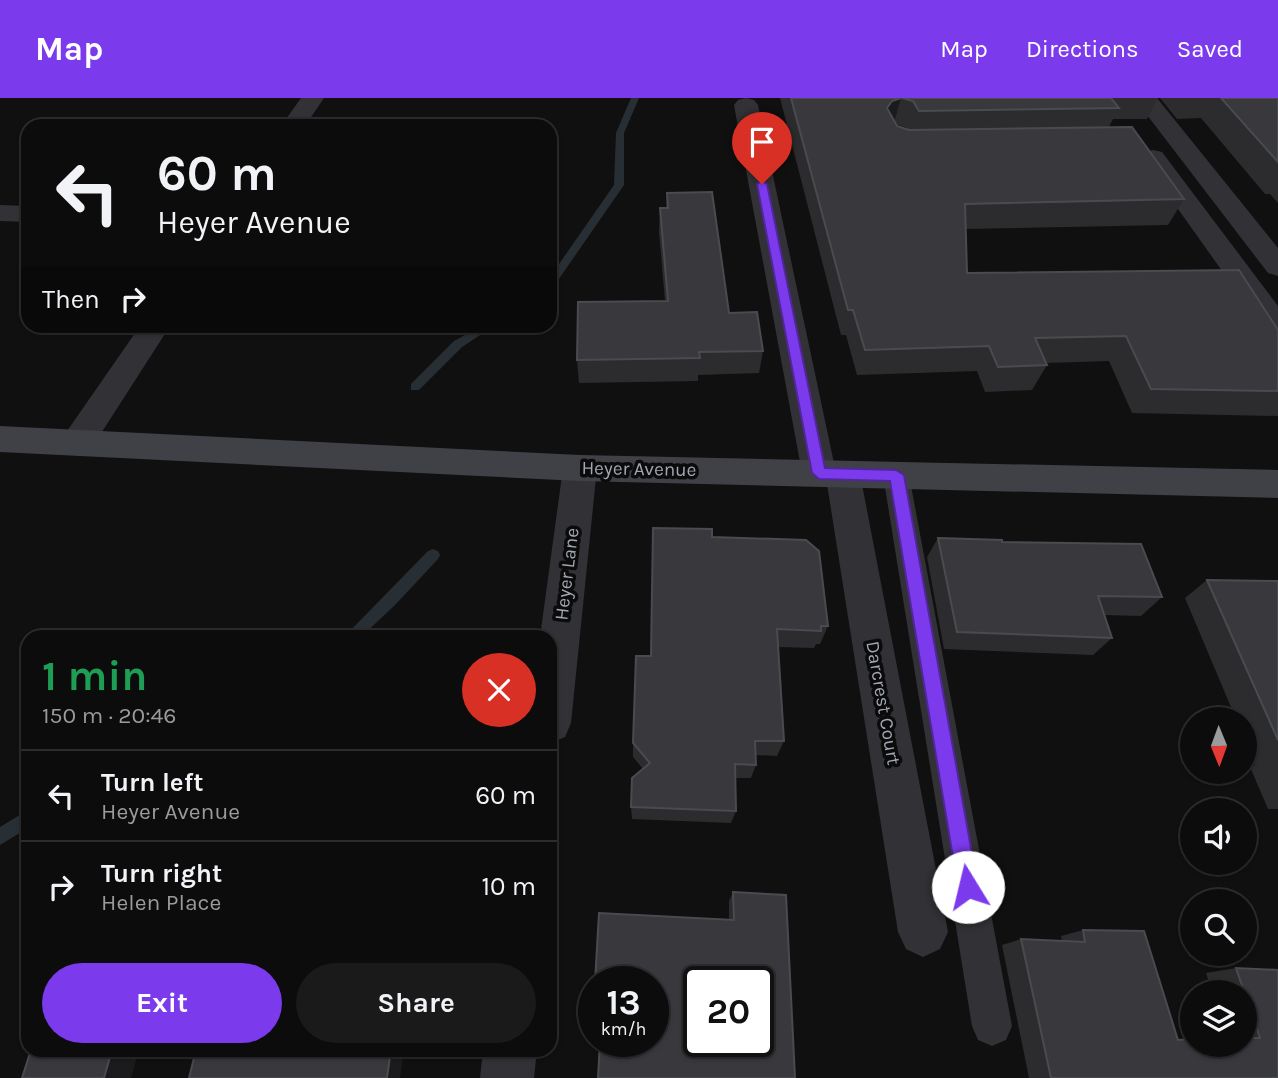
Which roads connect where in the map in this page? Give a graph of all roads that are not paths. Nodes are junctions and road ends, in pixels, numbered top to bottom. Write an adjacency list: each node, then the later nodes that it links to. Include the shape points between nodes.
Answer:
1 (313, 98): 4 (street)
2 (1145, 98): 8 (street)
3 (747, 105): 14 (street, Darcrest Court)
4 (298, 119)
5 (1130, 143): 9 (street, via 1143,143)
6 (0, 213): 7 (street)
7 (21, 214)
8 (1278, 267)
9 (1278, 327)
10 (150, 333): 12 (street)
11 (0, 439): 12 (street, Heyer Avenue)
12 (78, 443): 13 (street, Heyer Avenue)
13 (580, 468): 14 (street, Heyer Avenue); 17 (street, Heyer Lane)
14 (831, 473): 15 (street, Heyer Avenue); 18 (street, Darcrest Court)
15 (896, 475): 16 (street, Heyer Avenue); 19 (lane)
16 (1278, 484)
17 (557, 664)
18 (923, 932)
19 (992, 1026)
20 (509, 1057): 21 (street)
21 (507, 1078)

